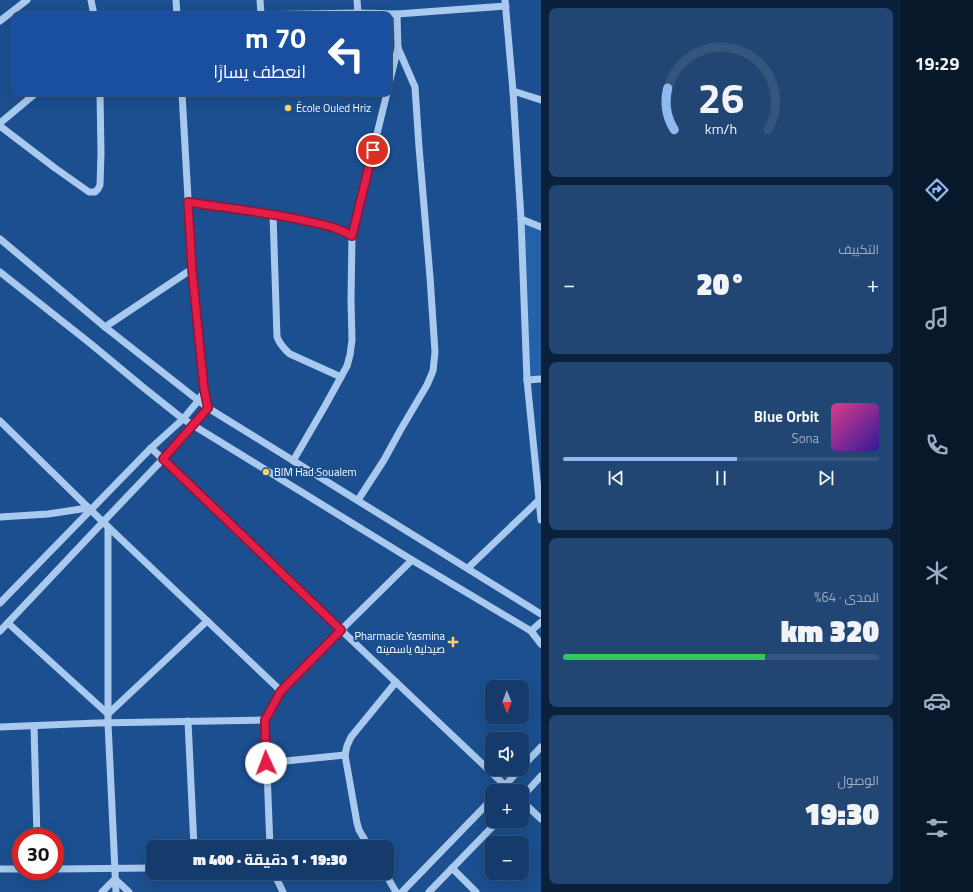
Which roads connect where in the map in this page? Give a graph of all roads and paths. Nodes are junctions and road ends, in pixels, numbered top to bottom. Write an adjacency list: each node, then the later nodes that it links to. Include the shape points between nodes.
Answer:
1 (27, 0): 13 (street)
2 (91, 0): 7 (street)
3 (176, 0): 8 (street)
4 (260, 0): 9 (street)
5 (357, 0): 10 (street)
6 (506, 3): 12 (street); 16 (street)
7 (93, 12)
8 (177, 12)
9 (261, 12)
10 (358, 12)
11 (392, 14): 12 (street)
12 (397, 14): 14 (street)
13 (1, 20)
14 (398, 48): 15 (street); 44 (street, via 415,88 435,352 433,371 427,385)
15 (392, 72)
16 (513, 90): 21 (street); 25 (street)
17 (33, 96): 22 (street)
18 (100, 96): 22 (street, via 100,177 98,190 95,192 89,192 55,168)
19 (182, 96): 23 (street)
20 (386, 96): 27 (street)
21 (541, 100)
22 (0, 124)
23 (188, 202): 24 (street); 29 (street)
24 (273, 214): 27 (street, via 329,226); 32 (street, via 277,336 283,348 290,354)
25 (521, 219): 26 (street); 34 (street)
26 (541, 227)
27 (352, 236): 32 (street, via 352,340 347,366)
28 (0, 239): 31 (street)
29 (192, 269): 31 (street); 35 (street)
30 (0, 272): 38 (street)
31 (105, 327): 36 (street)
32 (341, 377): 43 (street)
33 (541, 379): 34 (street)
34 (527, 380): 45 (street)
35 (204, 389): 36 (street); 37 (street)
36 (199, 400): 37 (street); 38 (street)
37 (208, 408): 40 (street); 43 (street)
38 (183, 419): 40 (street); 41 (street)
39 (0, 421): 46 (street)
40 (194, 425): 42 (street); 50 (street)
41 (151, 448): 42 (street); 46 (street)
42 (163, 459): 49 (street); 57 (street)
43 (293, 461): 44 (street)
44 (358, 500): 51 (street)
45 (540, 500): 48 (street); 51 (street)
46 (90, 509): 47 (street); 49 (street); 52 (street)
47 (0, 517)
48 (541, 520)
49 (105, 524): 54 (street); 56 (street); 63 (street)
50 (412, 560): 57 (street); 59 (street)
51 (468, 568): 53 (street)
52 (0, 603)
53 (541, 614)
54 (207, 621): 62 (street); 63 (street)
55 (541, 622): 59 (street)
56 (8, 623): 58 (street); 63 (street)
57 (341, 630): 61 (street); 62 (street)
58 (0, 631)
59 (531, 631): 60 (street)
60 (541, 644)
61 (396, 682): 70 (street, via 351,737); 75 (street)
62 (281, 691): 64 (street)
63 (108, 714): 66 (street)
64 (265, 720): 65 (street); 72 (street)
65 (188, 721): 66 (street); 83 (street)
66 (108, 723): 67 (street); 86 (street)
67 (34, 726): 68 (street); 81 (street)
68 (0, 727)
69 (541, 747): 71 (street)
70 (345, 755): 72 (street); 85 (street, via 357,823)
71 (529, 760)
72 (266, 763): 84 (street)
73 (513, 776): 76 (street)
74 (541, 776): 77 (street)
75 (504, 784)
76 (506, 784)
77 (529, 789)
78 (485, 806): 100 (street)
79 (529, 808): 80 (street)
80 (541, 819)
81 (37, 828)
82 (491, 828): 88 (street)
83 (194, 840)
84 (270, 840)
85 (365, 840)
86 (115, 868): 87 (street); 91 (street); 92 (street)
87 (146, 868)
88 (452, 868): 101 (street); 102 (street)
89 (0, 869): 90 (street)
90 (12, 869)
91 (64, 869)
92 (115, 879): 95 (street); 96 (street); 97 (street)
93 (277, 880): 98 (street)
94 (388, 880): 99 (street)
95 (102, 892)
96 (116, 892)
97 (129, 892)
98 (283, 892)
99 (396, 892)
100 (402, 892)
101 (429, 892)
102 (476, 892)

